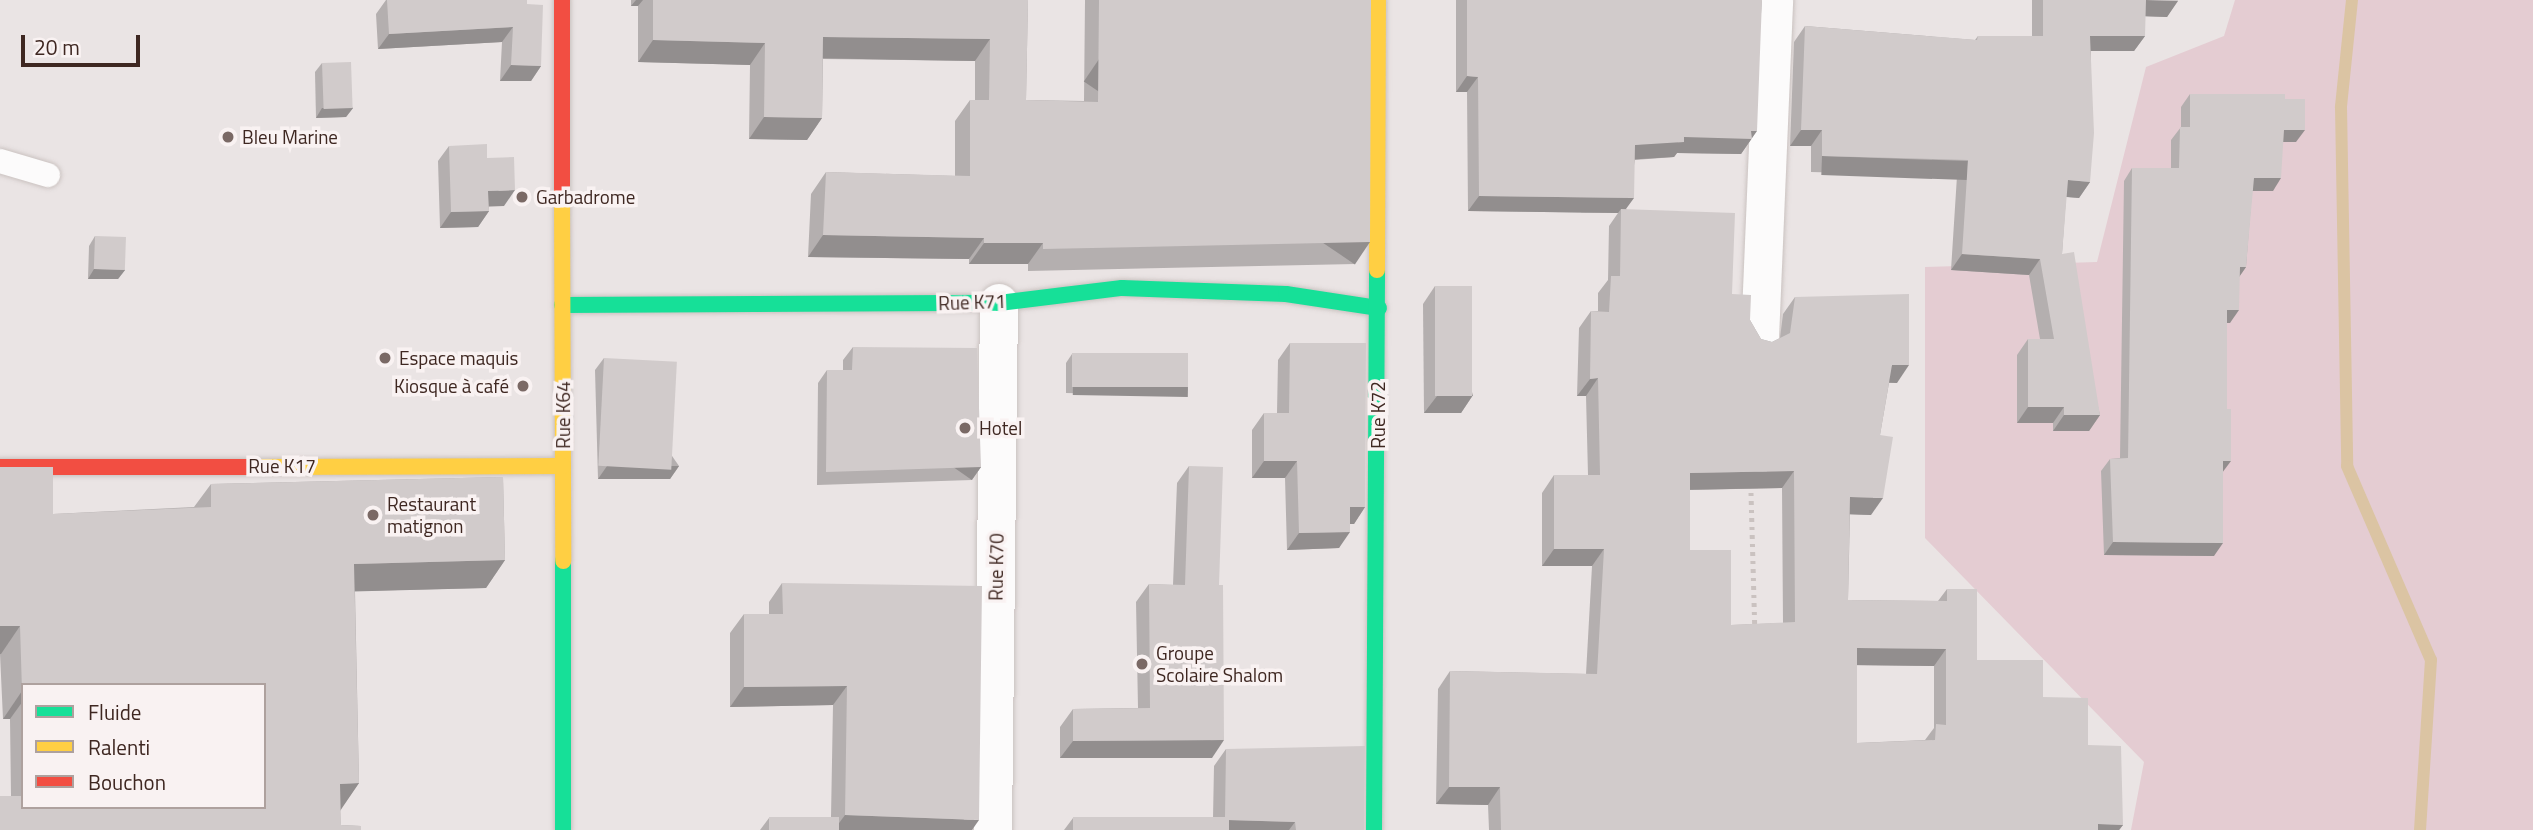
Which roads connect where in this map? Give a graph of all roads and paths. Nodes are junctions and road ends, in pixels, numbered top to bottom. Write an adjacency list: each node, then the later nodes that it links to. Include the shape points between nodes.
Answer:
1 (562, 0): 7 (street, Rue K64)
2 (1378, 0): 8 (street, Rue K72)
3 (1774, 0): 9 (street)
4 (0, 161): 5 (lane)
5 (48, 175)
6 (999, 303): 7 (street, Rue K71); 8 (street, Rue K71, via 1122,288 1286,294); 15 (street, Rue K70)
7 (562, 304): 10 (street, Rue K64)
8 (1379, 308): 16 (street, Rue K72)
9 (1760, 338)
10 (563, 466): 11 (street, Rue K17); 14 (street, Rue K64)
11 (0, 467)
12 (1751, 478): 13 (path)
13 (1755, 640)
14 (562, 830)
15 (993, 830)
16 (1374, 830)

